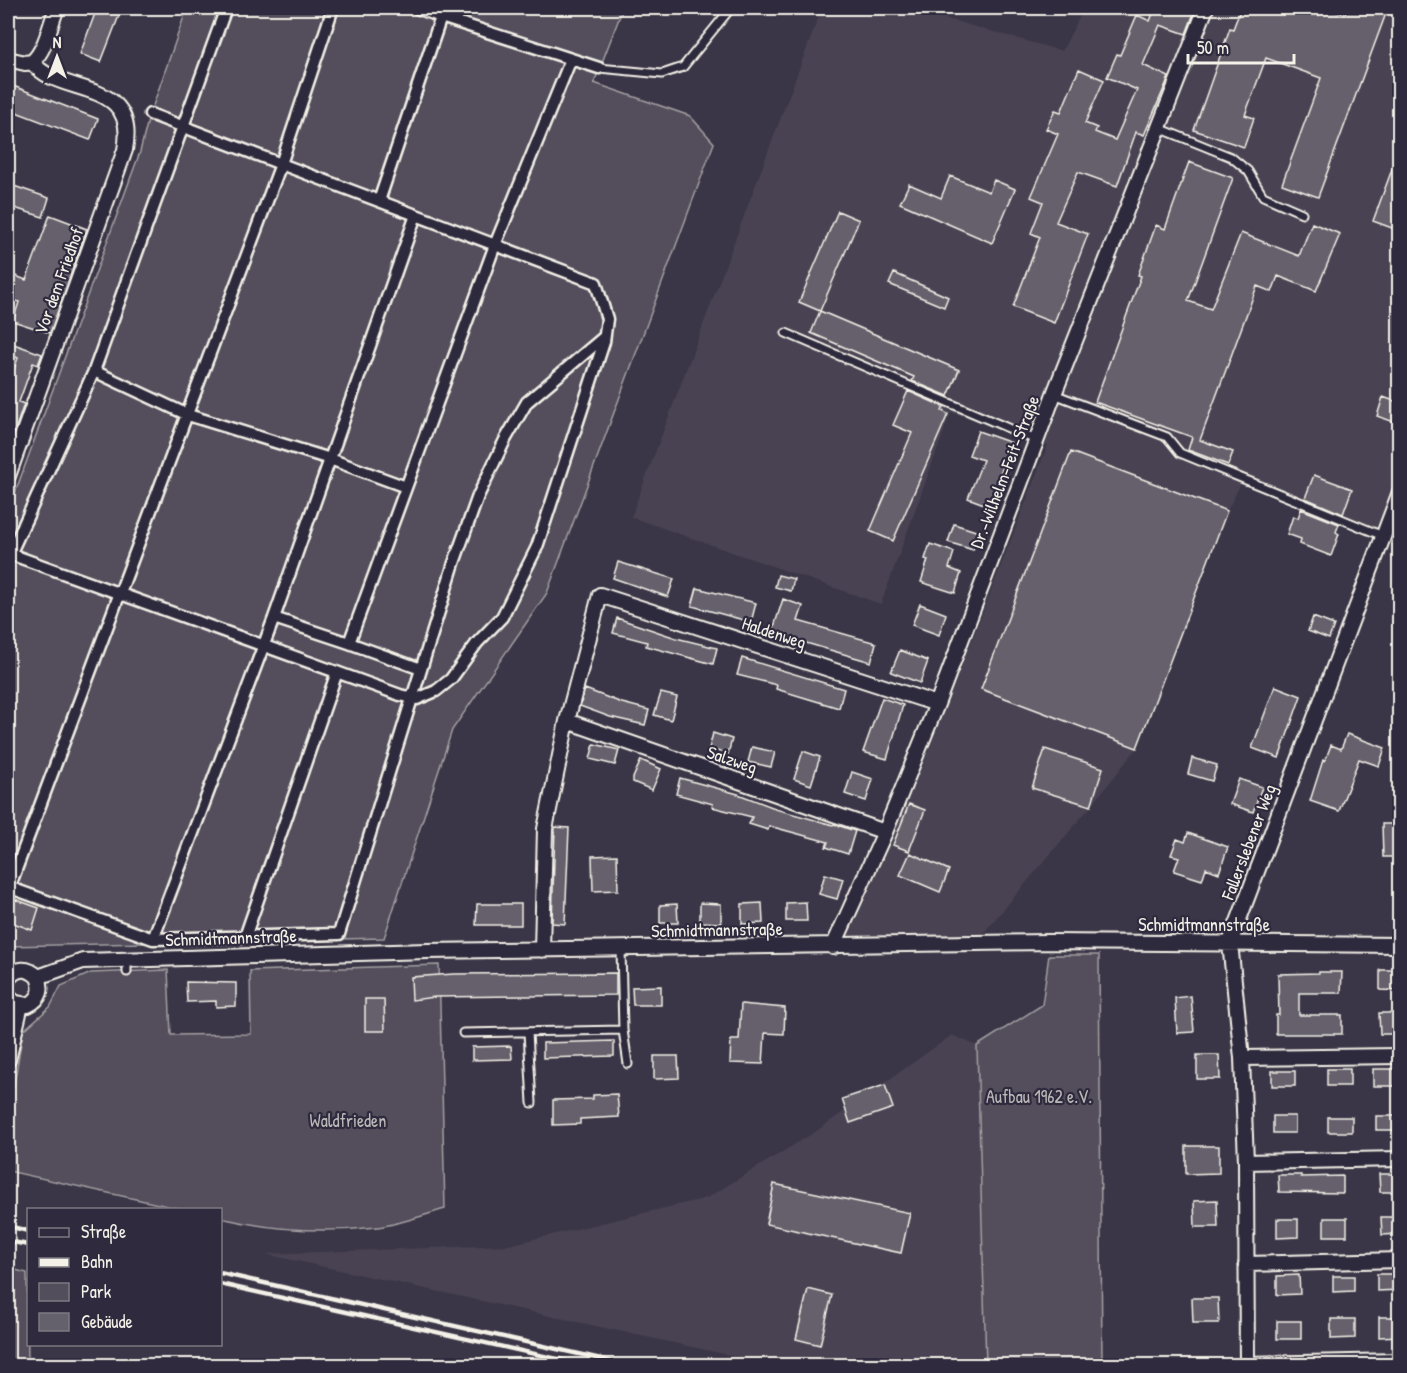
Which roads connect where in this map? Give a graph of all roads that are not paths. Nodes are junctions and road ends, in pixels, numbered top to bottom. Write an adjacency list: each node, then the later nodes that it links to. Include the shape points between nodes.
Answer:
1 (57, 8): 10 (street)
2 (226, 8): 13 (street)
3 (333, 8): 15 (street)
4 (417, 8): 7 (street)
5 (731, 8): 11 (lane, via 683,67 662,74)
6 (1206, 8): 14 (street, Dr.-Wilhelm-Feit-Straße)
7 (442, 12): 9 (street); 16 (street)
8 (8, 59): 10 (street)
9 (571, 59): 11 (street); 19 (street)
10 (32, 62): 27 (street, Vor dem Friedhof, via 44,73 110,100 127,127 126,150)
11 (599, 68)
12 (150, 114): 13 (street)
13 (182, 127): 15 (street); 22 (street)
14 (1159, 128): 17 (lane, via 1231,157 1248,171 1263,196); 23 (street, Dr.-Wilhelm-Feit-Straße)
15 (281, 165): 16 (street); 24 (street)
16 (379, 201): 18 (street)
17 (1302, 213)
18 (416, 215): 19 (street); 26 (street)
19 (495, 245): 21 (street, via 596,283 607,319); 28 (street)
20 (786, 333): 25 (lane)
21 (604, 337): 36 (street, via 527,402 505,440 478,496); 38 (street, via 537,547 502,617 451,679 436,691)
22 (94, 371): 24 (street); 31 (street)
23 (1054, 394): 25 (street, Dr.-Wilhelm-Feit-Straße); 30 (lane, via 1167,437 1180,453)
24 (188, 415): 26 (street); 32 (street)
25 (1036, 440): 39 (street, Dr.-Wilhelm-Feit-Straße)
26 (330, 459): 28 (street); 33 (street)
27 (8, 476)
28 (406, 486): 34 (street)
29 (1400, 492): 30 (street, Fallerslebener Weg)
30 (1383, 536): 45 (street, Fallerslebener Weg)
31 (9, 557): 32 (street)
32 (120, 593): 35 (street); 42 (street)
33 (274, 618): 34 (street); 35 (street)
34 (349, 643): 36 (street)
35 (263, 645): 37 (street); 44 (street)
36 (421, 669): 38 (street)
37 (337, 672): 38 (street); 43 (street)
38 (412, 698): 43 (street, via 339,934)
39 (937, 704): 40 (street, Haldenweg, via 600,595); 41 (street, Dr.-Wilhelm-Feit-Straße)
40 (567, 721): 41 (street, Salzweg); 49 (street, via 544,829)
41 (885, 832): 47 (street, Dr.-Wilhelm-Feit-Straße)
42 (8, 888): 44 (street)
43 (244, 937): 44 (street)
44 (153, 939)
45 (1230, 944): 46 (street, Schmidtmannstraße); 47 (street, Schmidtmannstraße); 58 (street, Fallerslebener Weg)
46 (1400, 945)
47 (833, 946): 48 (street, Schmidtmannstraße)
48 (621, 949): 49 (street, Schmidtmannstraße); 54 (lane)
49 (542, 950): 51 (street, Schmidtmannstraße, via 127,966 83,961)
50 (8, 976): 51 (street, via 26,969)
51 (38, 976): 53 (street, via 41,990 37,999)
52 (8, 995): 53 (street)
53 (21, 1005): 59 (street)
54 (622, 1030): 55 (lane); 60 (lane)
55 (528, 1032): 56 (lane); 61 (lane)
56 (463, 1034)
57 (1400, 1056): 58 (street)
58 (1242, 1058): 63 (street, Fallerslebener Weg)
59 (8, 1060)
60 (628, 1064)
61 (532, 1103)
62 (1400, 1159): 63 (street)
63 (1246, 1162): 65 (street, Fallerslebener Weg)
64 (1400, 1260): 65 (street)
65 (1246, 1264): 67 (street, Fallerslebener Weg)
66 (1400, 1361): 67 (street)
67 (1247, 1365)

